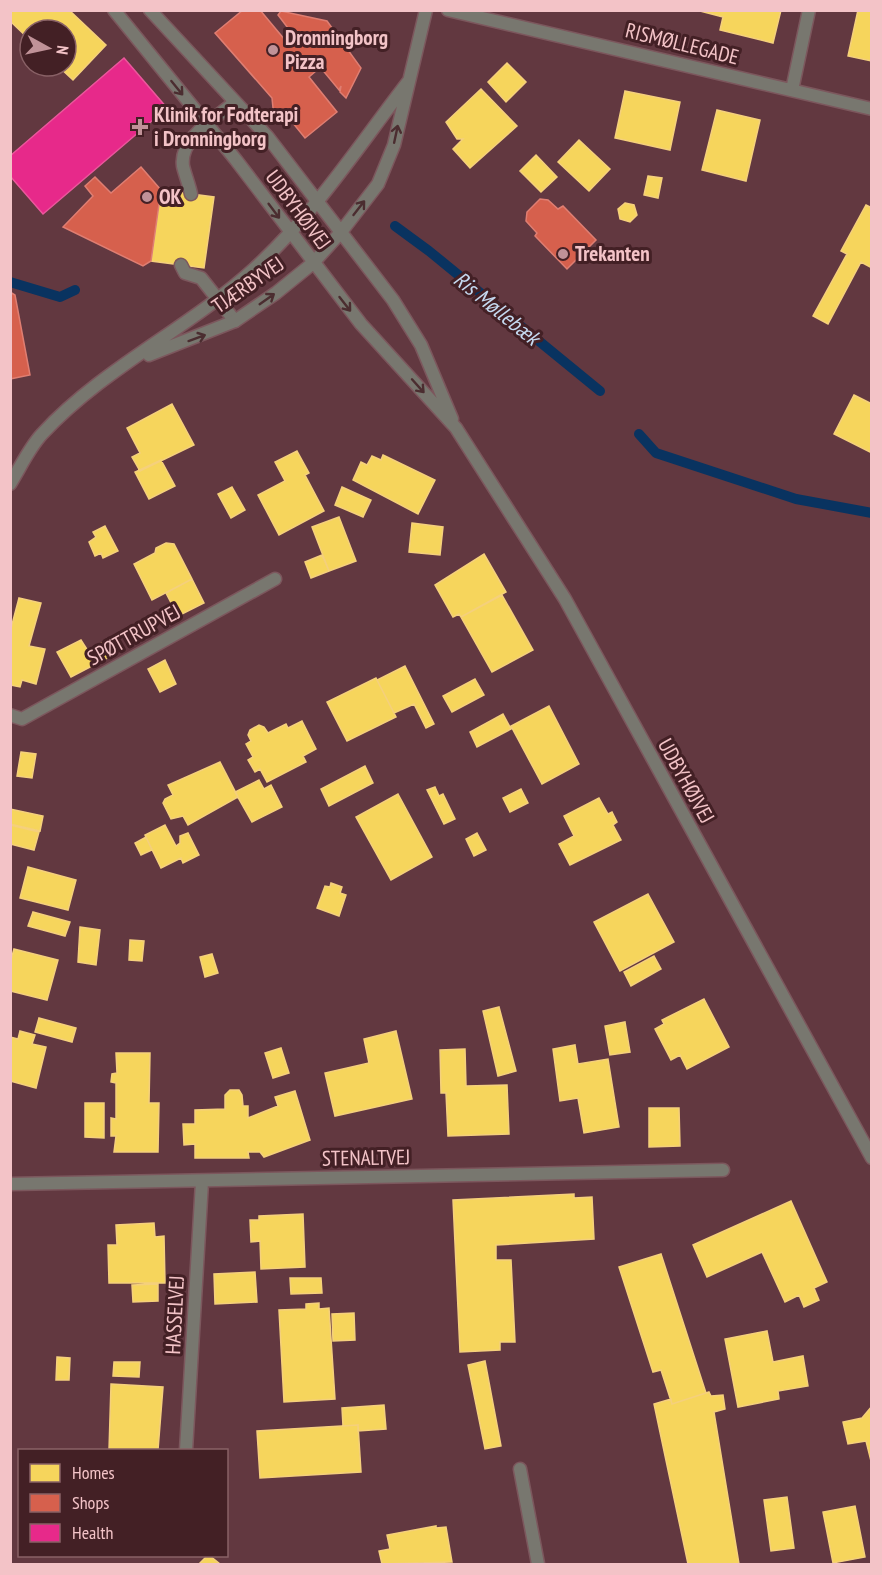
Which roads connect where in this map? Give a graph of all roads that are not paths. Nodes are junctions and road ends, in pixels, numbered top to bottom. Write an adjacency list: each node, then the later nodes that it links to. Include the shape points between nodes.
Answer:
1 (114, 10): 10 (street, UDBYHØJVEJ, one-way to 10)
2 (150, 10): 8 (street, UDBYHØJVEJ)
3 (426, 10): 6 (street, TJÆRBYVEJ)
4 (448, 10): 7 (street, RISMØLLEGADE)
5 (809, 10): 7 (street)
6 (408, 82): 12 (street, TJÆRBYVEJ); 13 (street, TJÆRBYVEJ, one-way to 6, via 378,184 394,145)
7 (792, 90): 9 (street, RISMØLLEGADE)
8 (235, 102): 10 (street); 12 (street, UDBYHØJVEJ, via 267,136)
9 (872, 109)
10 (208, 126): 11 (street, via 189,140 183,152); 14 (street, UDBYHØJVEJ, one-way to 14)
11 (191, 194)
12 (318, 203): 13 (street, UDBYHØJVEJ); 14 (street, TJÆRBYVEJ)
13 (341, 232): 15 (street, TJÆRBYVEJ); 20 (street, UDBYHØJVEJ, via 393,300 421,345)
14 (291, 233): 15 (street, UDBYHØJVEJ); 17 (street, TJÆRBYVEJ)
15 (313, 263): 18 (street, TJÆRBYVEJ, one-way to 15); 20 (street, UDBYHØJVEJ, one-way to 20, via 361,324)
16 (181, 265): 17 (street, via 185,273 201,278)
17 (218, 300): 18 (street); 19 (street, TJÆRBYVEJ)
18 (235, 321): 19 (street, TJÆRBYVEJ, one-way to 18)
19 (135, 360): 21 (street, TJÆRBYVEJ, via 92,388 41,436)
20 (456, 428): 24 (street, UDBYHØJVEJ, via 565,599)
21 (10, 484)
22 (275, 579): 23 (street, SPØTTRUPVEJ, via 22,719)
23 (10, 715)
24 (872, 1158)
25 (723, 1170): 26 (street, STENALTVEJ)
26 (202, 1182): 27 (street, STENALTVEJ); 28 (street, HASSELVEJ)
27 (10, 1184)
28 (186, 1449)
29 (520, 1468): 30 (street)
30 (538, 1564)

